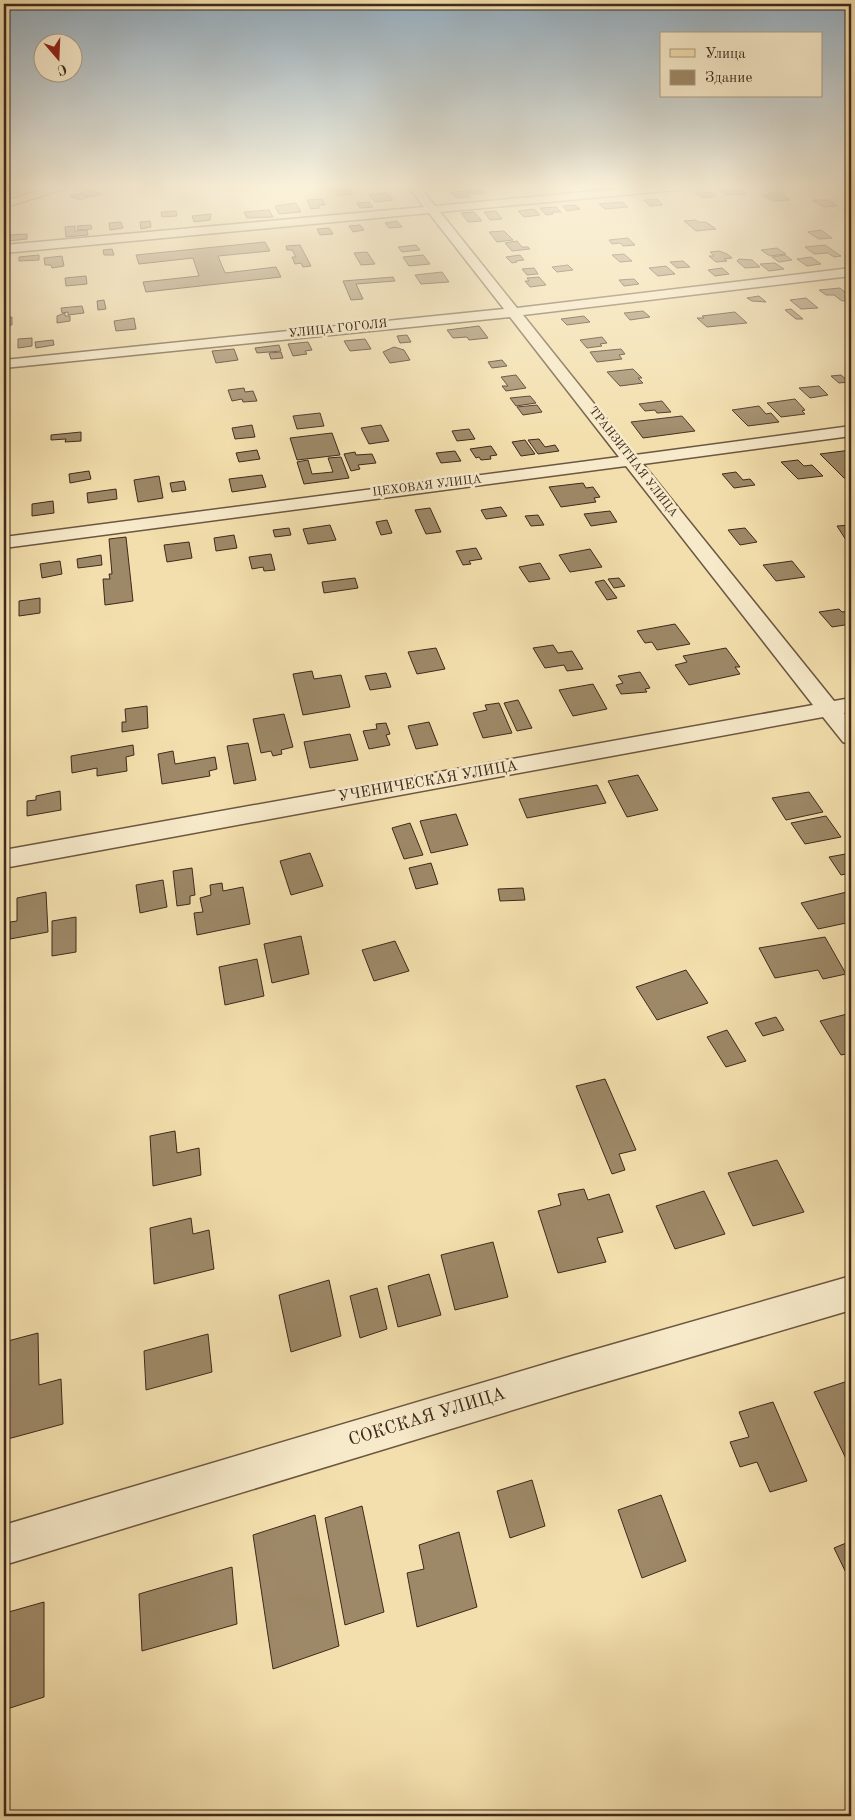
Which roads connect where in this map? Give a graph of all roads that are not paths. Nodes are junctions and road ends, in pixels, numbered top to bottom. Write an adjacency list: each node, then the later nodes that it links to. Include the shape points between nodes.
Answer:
1 (483, 272): 3 (street, ТРАНЗИТНАЯ УЛИЦА)
2 (851, 272): 3 (street, УЛИЦА ГОГОЛЯ)
3 (515, 312): 4 (street, УЛИЦА ГОГОЛЯ); 6 (street, ТРАНЗИТНАЯ УЛИЦА)
4 (4, 364)
5 (851, 431): 6 (street, ЦЕХОВАЯ УЛИЦА)
6 (629, 459): 7 (street, ЦЕХОВАЯ УЛИЦА); 8 (street, ТРАНЗИТНАЯ УЛИЦА)
7 (4, 542)
8 (840, 707): 9 (street, ТРАНЗИТНАЯ УЛИЦА); 10 (street, УЧЕНИЧЕСКАЯ УЛИЦА)
9 (851, 737)
10 (4, 859)
11 (851, 1293): 12 (street, СОКСКАЯ УЛИЦА)
12 (4, 1545)

